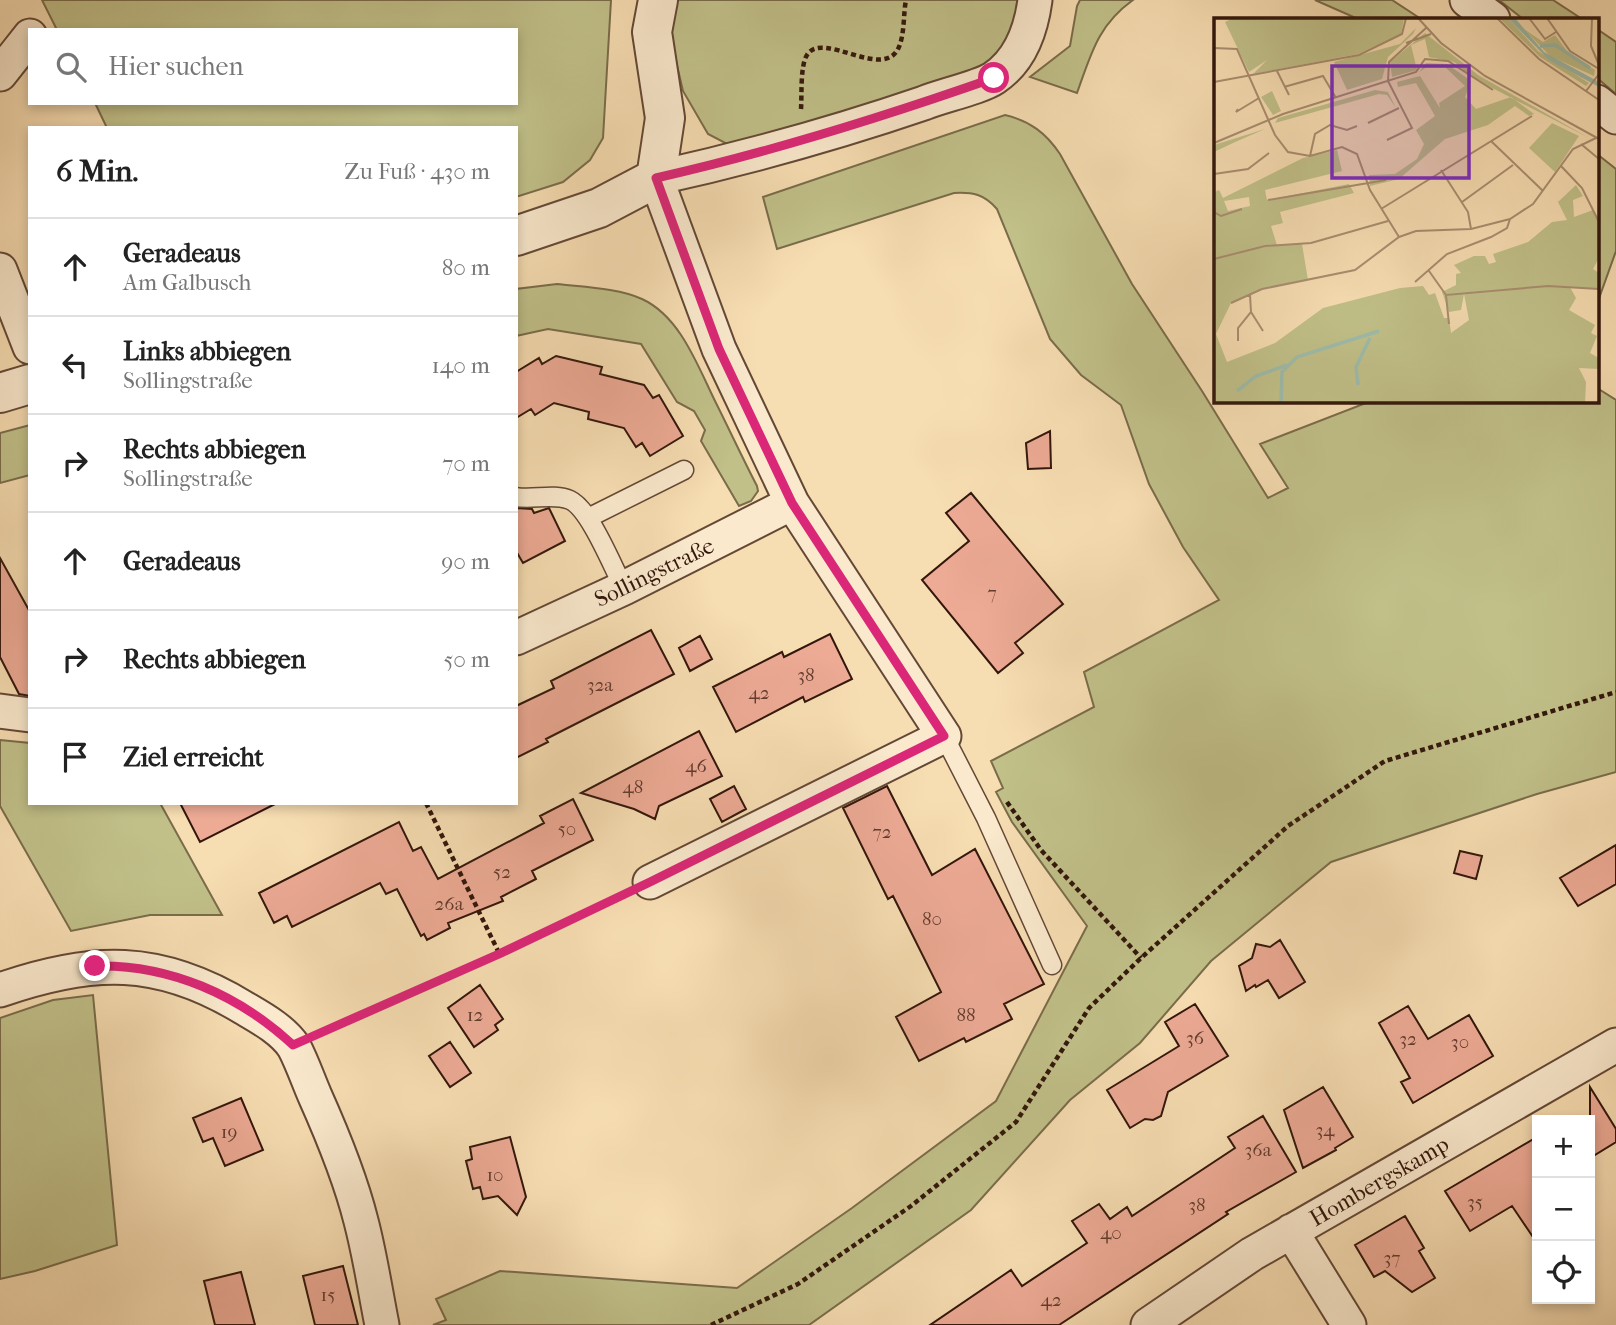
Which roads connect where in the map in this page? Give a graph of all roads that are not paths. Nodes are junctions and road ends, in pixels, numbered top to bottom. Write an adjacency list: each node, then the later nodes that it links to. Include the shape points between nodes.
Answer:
1 (658, 0): 9 (street, via 652,32 665,118)
2 (1035, 0): 9 (street, via 1032,23 1019,54 994,78 801,141)
3 (1467, 0): 4 (street)
4 (1492, 18)
5 (28, 39): 6 (street)
6 (0, 74)
7 (1598, 103): 8 (street)
8 (1616, 117)
9 (656, 178): 10 (street, via 599,208); 17 (street, via 719,349)
10 (518, 235)
11 (0, 270): 12 (street)
12 (28, 342)
13 (28, 385): 14 (street)
14 (0, 393)
15 (684, 470): 18 (lane)
16 (518, 497): 18 (lane, via 571,500)
17 (792, 503): 19 (street, Sollingstraße); 23 (street)
18 (588, 518): 19 (lane)
19 (624, 588): 20 (street, Sollingstraße)
20 (518, 637)
21 (0, 711): 22 (street)
22 (28, 715)
23 (944, 736): 24 (street); 25 (lane)
24 (650, 882)
25 (1052, 965)
26 (0, 990): 29 (street, via 95,966 156,970 222,994 269,1023 293,1045 326,1121 361,1219)
27 (1616, 1045): 28 (street, Hombergskamp)
28 (1291, 1231): 30 (street, Hombergskamp); 31 (street)
29 (382, 1325)
30 (1148, 1325)
31 (1349, 1325)

